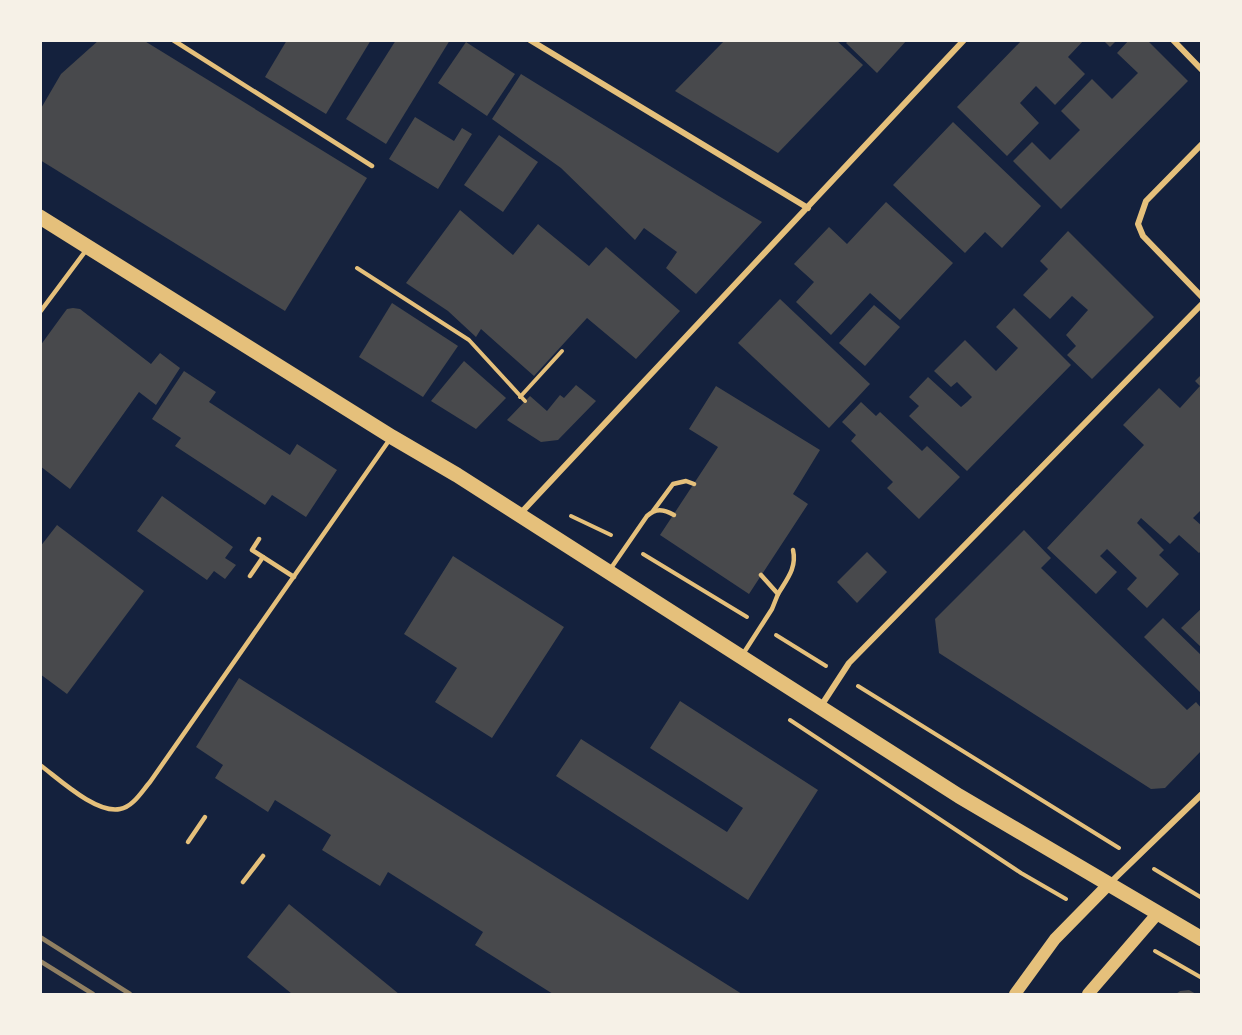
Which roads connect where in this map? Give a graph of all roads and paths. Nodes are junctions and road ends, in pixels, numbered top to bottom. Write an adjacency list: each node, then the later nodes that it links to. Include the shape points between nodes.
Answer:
1 (173, 40): 7 (lane)
2 (530, 40): 8 (street)
3 (964, 40): 8 (street)
4 (1173, 40): 5 (street)
5 (1202, 70)
6 (1202, 144): 12 (street, via 1146,201 1138,224 1143,236)
7 (372, 166)
8 (808, 207): 20 (street)
9 (40, 218): 10 (main road)
10 (88, 246): 14 (lane); 18 (main road)
11 (357, 268): 16 (path, via 469,340)
12 (1202, 297)
13 (1202, 304): 35 (street)
14 (40, 312)
15 (562, 351): 16 (path)
16 (520, 397): 17 (path)
17 (525, 401)
18 (392, 437): 23 (main road); 31 (lane)
19 (694, 484): 21 (lane, via 673,484)
20 (535, 498): 23 (street); 25 (path)
21 (653, 511): 22 (lane, via 664,510); 25 (lane)
22 (674, 515)
23 (518, 516): 28 (main road)
24 (259, 539): 27 (lane, via 252,550)
25 (627, 544): 28 (lane); 33 (path)
26 (793, 550): 32 (lane, via 794,569)
27 (263, 557): 30 (lane); 31 (lane)
28 (608, 572): 34 (main road)
29 (761, 575): 32 (lane)
30 (250, 576)
31 (294, 577): 37 (lane, via 131,804 119,810 92,804)
32 (778, 594): 33 (lane)
33 (761, 626): 34 (lane); 35 (path)
34 (741, 657): 36 (main road)
35 (841, 675): 36 (street); 40 (path)
36 (820, 706): 44 (main road, via 959,796)
37 (40, 765)
38 (1202, 794): 44 (street)
39 (205, 817): 41 (lane)
40 (1093, 832)
41 (188, 842)
42 (263, 856): 43 (lane)
43 (243, 882)
44 (1108, 885): 45 (main road); 47 (main road, via 1055,939)
45 (1158, 913): 46 (main road); 48 (main road)
46 (1202, 939)
47 (1015, 994)
48 (1088, 994)

